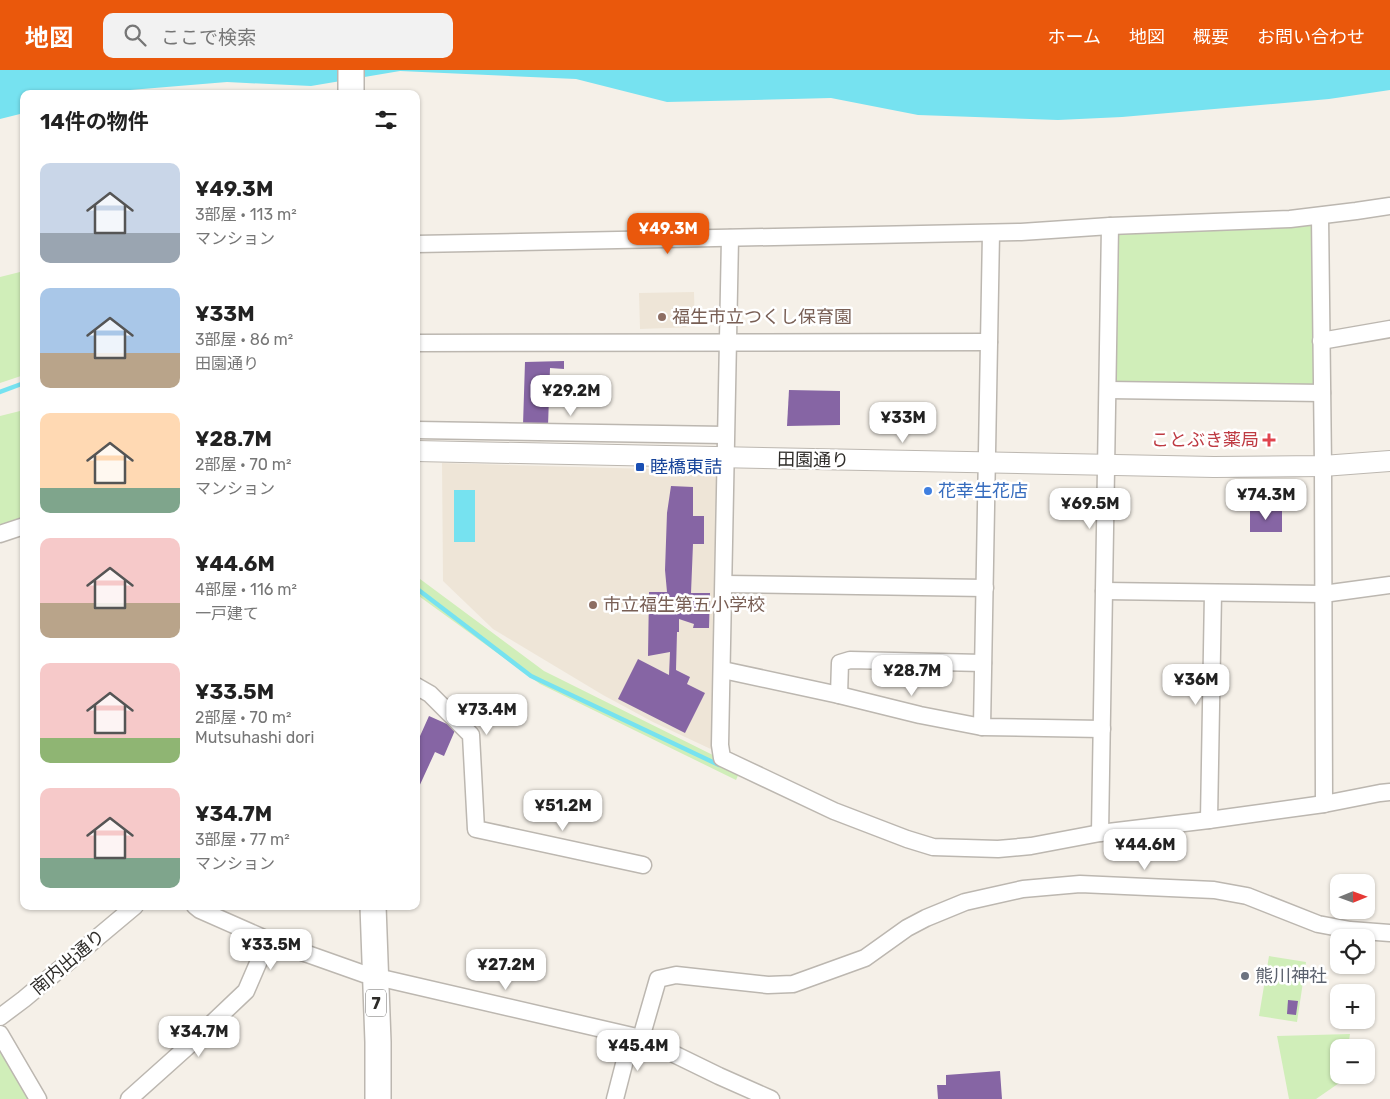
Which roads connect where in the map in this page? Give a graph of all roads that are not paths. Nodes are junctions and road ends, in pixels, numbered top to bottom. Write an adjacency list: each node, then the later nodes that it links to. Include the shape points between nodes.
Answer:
1 (338, 70): 3 (main road)
2 (351, 70): 4 (main road)
3 (338, 90)
4 (351, 90)
5 (1390, 206): 6 (street)
6 (1320, 216): 7 (street); 12 (street)
7 (1110, 226): 8 (street); 16 (street)
8 (991, 233): 9 (street); 13 (street)
9 (730, 238): 10 (street); 15 (street)
10 (420, 244)
11 (1390, 329): 12 (street)
12 (1321, 341): 17 (street)
13 (989, 342): 15 (street); 23 (street)
14 (420, 343): 15 (street)
15 (728, 343): 19 (street)
16 (1108, 390): 17 (street); 24 (street)
17 (1322, 393): 25 (street)
18 (420, 430): 19 (street)
19 (725, 435): 21 (street)
20 (420, 451): 21 (street, 田園通り)
21 (725, 458): 23 (street, 田園通り); 28 (street)
22 (1390, 461): 25 (street, 田園通り)
23 (987, 462): 24 (street, 田園通り); 30 (street)
24 (1106, 464): 25 (street, 田園通り); 31 (street)
25 (1323, 466): 33 (street)
26 (20, 527): 27 (street)
27 (0, 534)
28 (724, 584): 30 (street); 35 (street)
29 (1390, 585): 33 (street)
30 (985, 588): 34 (street)
31 (1104, 591): 32 (street); 39 (street)
32 (1213, 592): 33 (street); 42 (street)
33 (1323, 594): 41 (street)
34 (983, 663): 37 (street, via 845,661 840,663); 38 (street)
35 (722, 670): 37 (street); 43 (street, via 722,758 834,811 933,847 998,849)
36 (420, 688): 44 (street, via 430,694 471,735 476,829)
37 (839, 695): 38 (street)
38 (982, 727): 39 (street)
39 (1102, 729): 43 (street)
40 (1390, 792): 41 (street)
41 (1324, 804): 42 (street)
42 (1209, 820): 43 (street)
43 (1100, 833)
44 (643, 865)
45 (130, 910): 52 (street, 南内出通り)
46 (200, 910): 50 (street)
47 (362, 910): 51 (main road, 7)
48 (373, 910): 51 (main road, 7)
49 (1390, 933): 54 (street, via 1318,924 1247,896 1214,890 1080,884 1023,889 965,902 942,911 908,928 866,958 793,984 768,985 676,975 658,979)
50 (268, 940): 51 (street); 56 (street, via 246,991)
51 (370, 975): 54 (street); 57 (main road, 7); 58 (main road, 7, via 378,1051)
52 (0, 1016)
53 (0, 1034): 55 (street)
54 (636, 1038): 59 (street); 60 (street)
55 (38, 1099)
56 (128, 1099)
57 (365, 1099)
58 (378, 1099)
59 (614, 1099)
60 (771, 1099)

